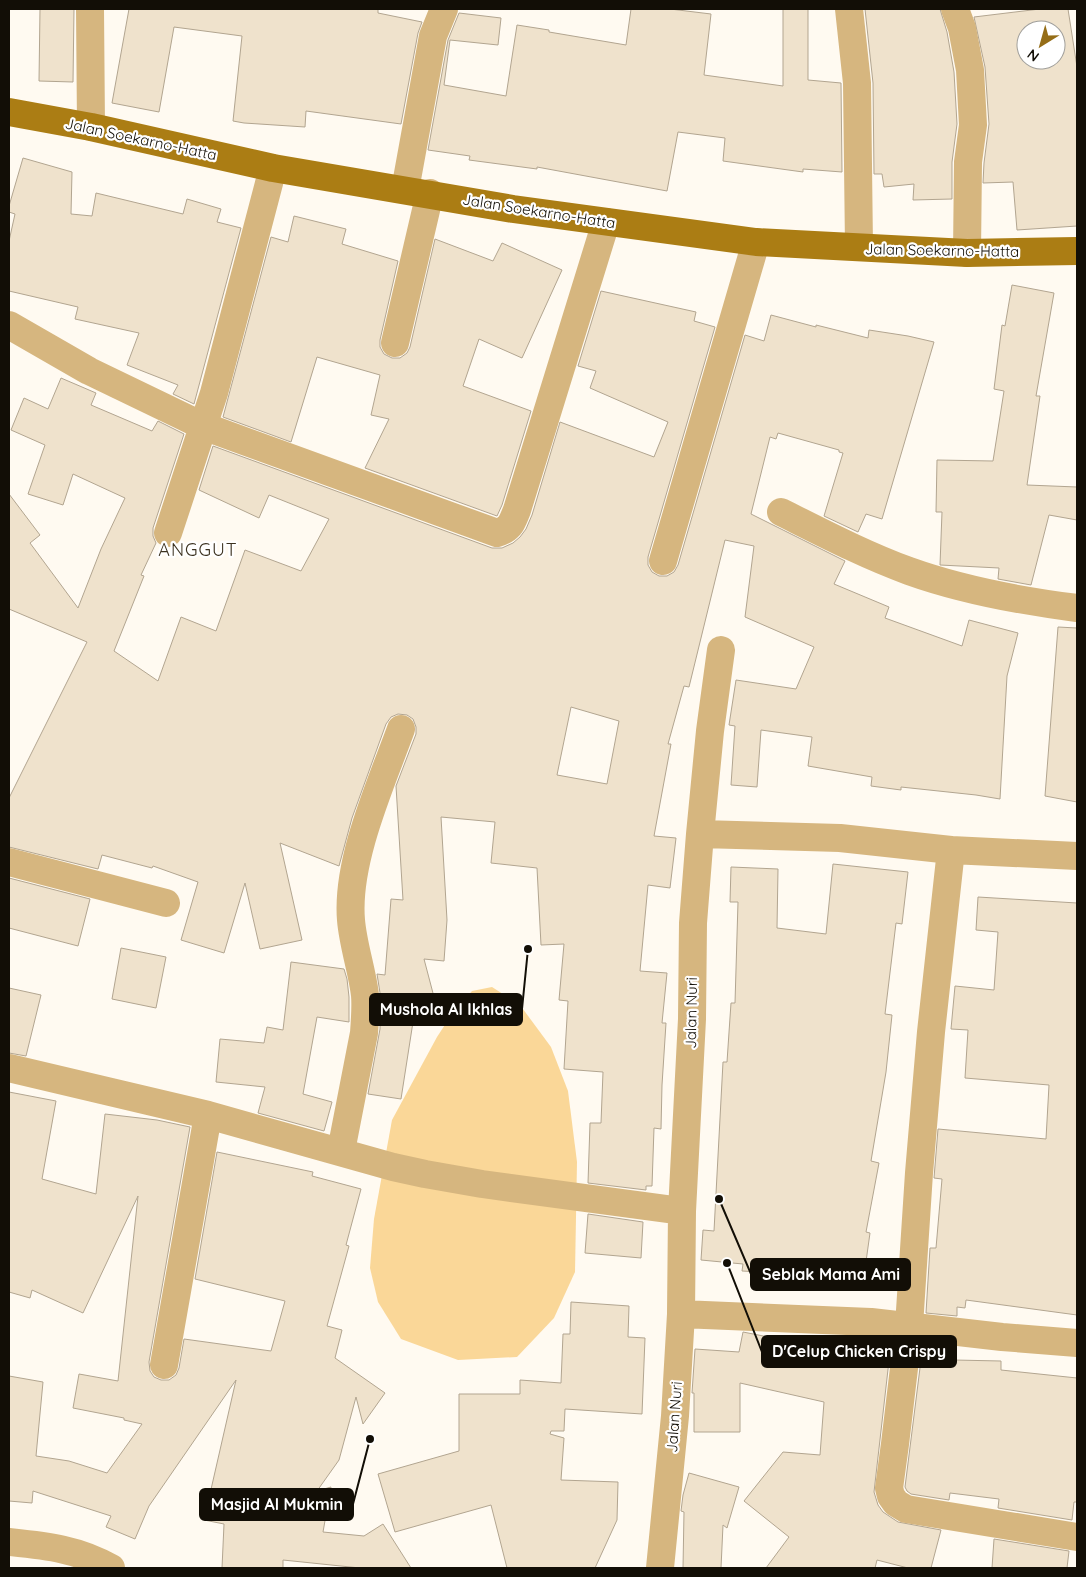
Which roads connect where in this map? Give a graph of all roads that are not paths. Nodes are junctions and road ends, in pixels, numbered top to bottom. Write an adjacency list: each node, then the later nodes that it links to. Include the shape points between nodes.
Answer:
1 (90, 9): 6 (street)
2 (444, 9): 8 (street, via 433,36)
3 (849, 9): 11 (street, via 857,83)
4 (956, 9): 13 (street, via 970,70 973,125 968,162)
5 (9, 112): 6 (main road, Jalan Soekarno-Hatta)
6 (91, 127): 7 (main road, Jalan Soekarno-Hatta)
7 (273, 168): 8 (main road, Jalan Soekarno-Hatta); 16 (street)
8 (417, 192): 9 (main road, Jalan Soekarno-Hatta); 15 (street)
9 (606, 222): 10 (main road, Jalan Soekarno-Hatta); 16 (street, via 518,510 506,531 486,530)
10 (756, 242): 11 (main road, Jalan Soekarno-Hatta); 19 (street)
11 (859, 248): 13 (main road, Jalan Soekarno-Hatta)
12 (1077, 251): 13 (main road, Jalan Soekarno-Hatta)
13 (967, 253)
14 (9, 325): 16 (street, via 89,371)
15 (395, 343)
16 (203, 426): 18 (street)
17 (781, 512): 20 (street, via 860,552 910,572 995,595)
18 (168, 533)
19 (663, 560)
20 (1077, 608)
21 (721, 650): 23 (street, Jalan Nuri)
22 (401, 729): 30 (street, via 361,841 350,899 365,1016)
23 (700, 834): 24 (street, via 840,838); 31 (street, Jalan Nuri, via 693,923 692,1019)
24 (951, 850): 25 (street); 33 (street, via 919,1173)
25 (1077, 856)
26 (9, 862): 27 (street)
27 (166, 903)
28 (9, 1068): 29 (street)
29 (208, 1115): 30 (street); 35 (street)
30 (341, 1151): 31 (street, via 401,1168 482,1184)
31 (682, 1211): 32 (street, Jalan Nuri)
32 (681, 1314): 33 (street); 39 (street, Jalan Nuri)
33 (909, 1326): 34 (street); 36 (street, via 890,1496 906,1509)
34 (1077, 1343)
35 (164, 1365)
36 (1077, 1537)
37 (9, 1542): 38 (street, via 58,1548 93,1558)
38 (111, 1568)
39 (660, 1568)

